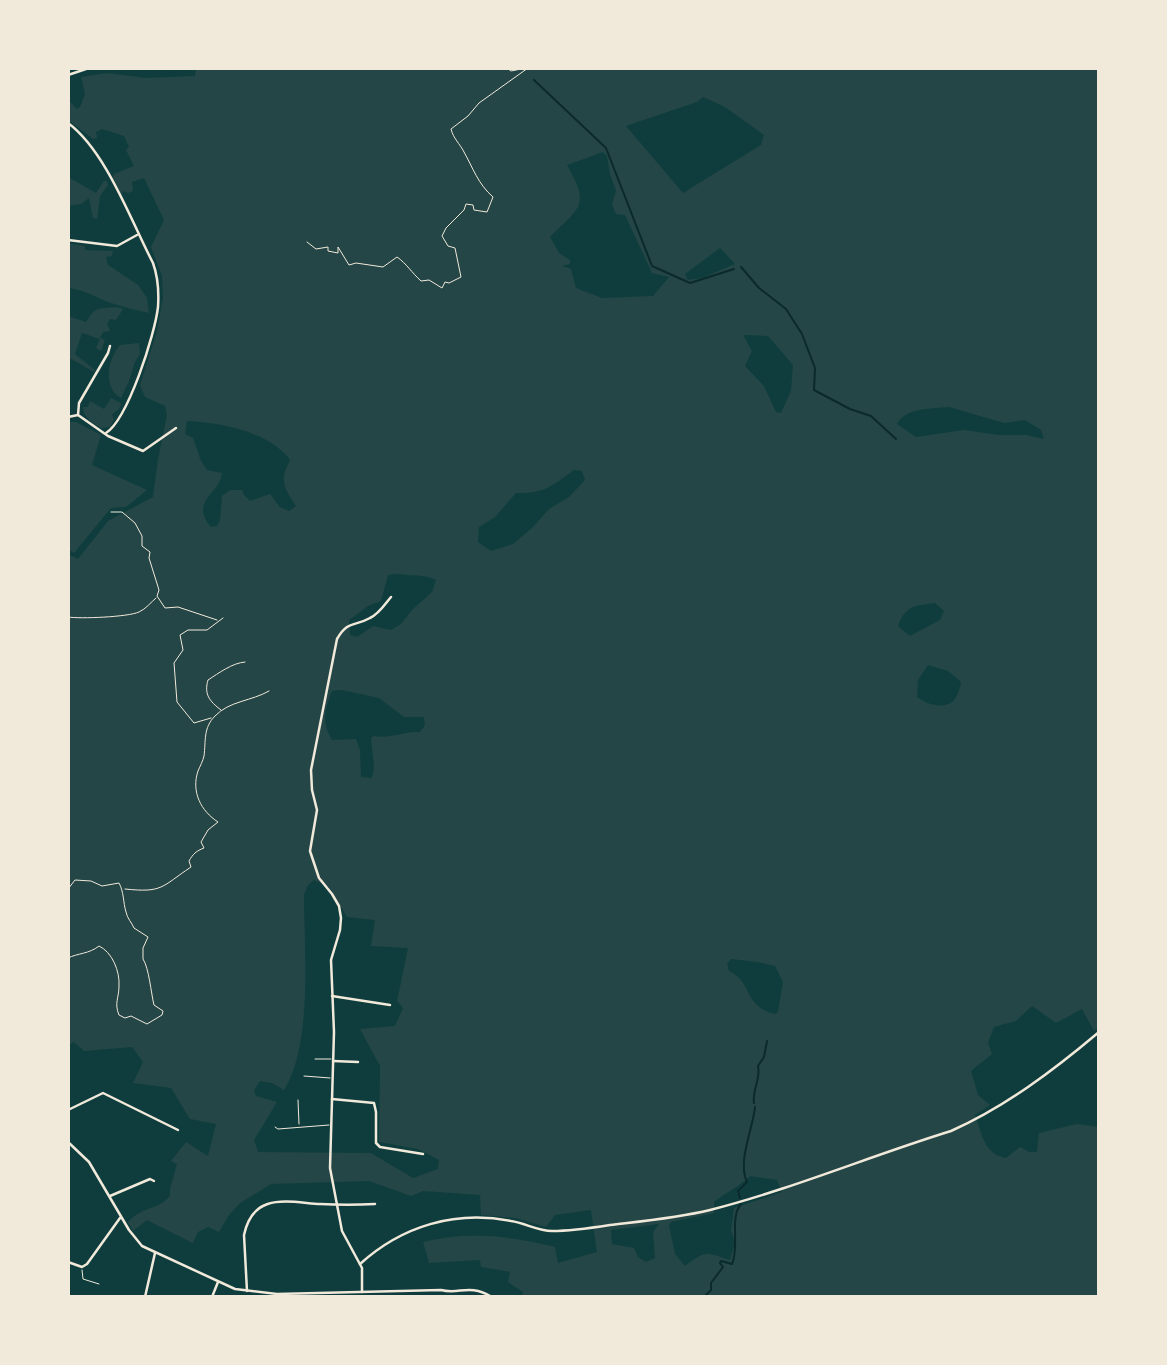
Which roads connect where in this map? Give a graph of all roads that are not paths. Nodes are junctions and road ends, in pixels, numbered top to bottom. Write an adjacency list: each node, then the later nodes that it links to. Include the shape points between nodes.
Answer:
1 (89, 68): 2 (street)
2 (68, 75)
3 (68, 123): 4 (street, via 94,149)
4 (138, 235): 5 (street, via 117,246); 10 (street, via 156,271 156,318 136,380 115,426)
5 (68, 240)
6 (110, 346): 7 (street, via 79,403)
7 (78, 415): 8 (street); 10 (street)
8 (68, 417)
9 (176, 428): 10 (street, via 143,451)
10 (106, 433)
11 (391, 597): 12 (street, via 374,616 342,629 337,639 312,758 317,810 310,851 341,918 331,960)
12 (332, 996): 13 (street); 16 (street)
13 (390, 1005)
14 (1099, 1032): 36 (street, via 1049,1073 962,1126 738,1202 671,1218 563,1231 540,1230 509,1220 429,1223 410,1229)
15 (314, 1059): 16 (lane)
16 (333, 1060): 17 (street); 19 (street)
17 (358, 1062)
18 (304, 1076): 19 (lane)
19 (332, 1078): 20 (street)
20 (332, 1099): 23 (street); 28 (street, via 374,1103 376,1143)
21 (298, 1100): 24 (lane)
22 (68, 1110): 26 (street, via 103,1093)
23 (331, 1125): 24 (lane); 32 (street)
24 (299, 1126): 25 (lane)
25 (275, 1127)
26 (178, 1130)
27 (68, 1142): 30 (street, via 89,1162)
28 (423, 1154)
29 (154, 1181): 30 (street)
30 (110, 1196): 33 (street)
31 (375, 1203): 32 (street)
32 (335, 1204): 36 (street, via 342,1231); 41 (street, via 278,1201 257,1210 244,1235)
33 (121, 1217): 34 (street, via 137,1241); 37 (street)
34 (155, 1253): 38 (street); 46 (street)
35 (68, 1262): 37 (street)
36 (360, 1264): 42 (street)
37 (82, 1267): 39 (lane, via 83,1279)
38 (218, 1282): 41 (street); 47 (street)
39 (99, 1284)
40 (68, 1287): 45 (lane)
41 (247, 1292): 44 (street)
42 (362, 1292): 43 (street); 44 (street)
43 (446, 1292): 48 (street); 49 (street, via 475,1289)
44 (282, 1295)
45 (70, 1297)
46 (145, 1297)
47 (212, 1297)
48 (447, 1297)
49 (492, 1297)

